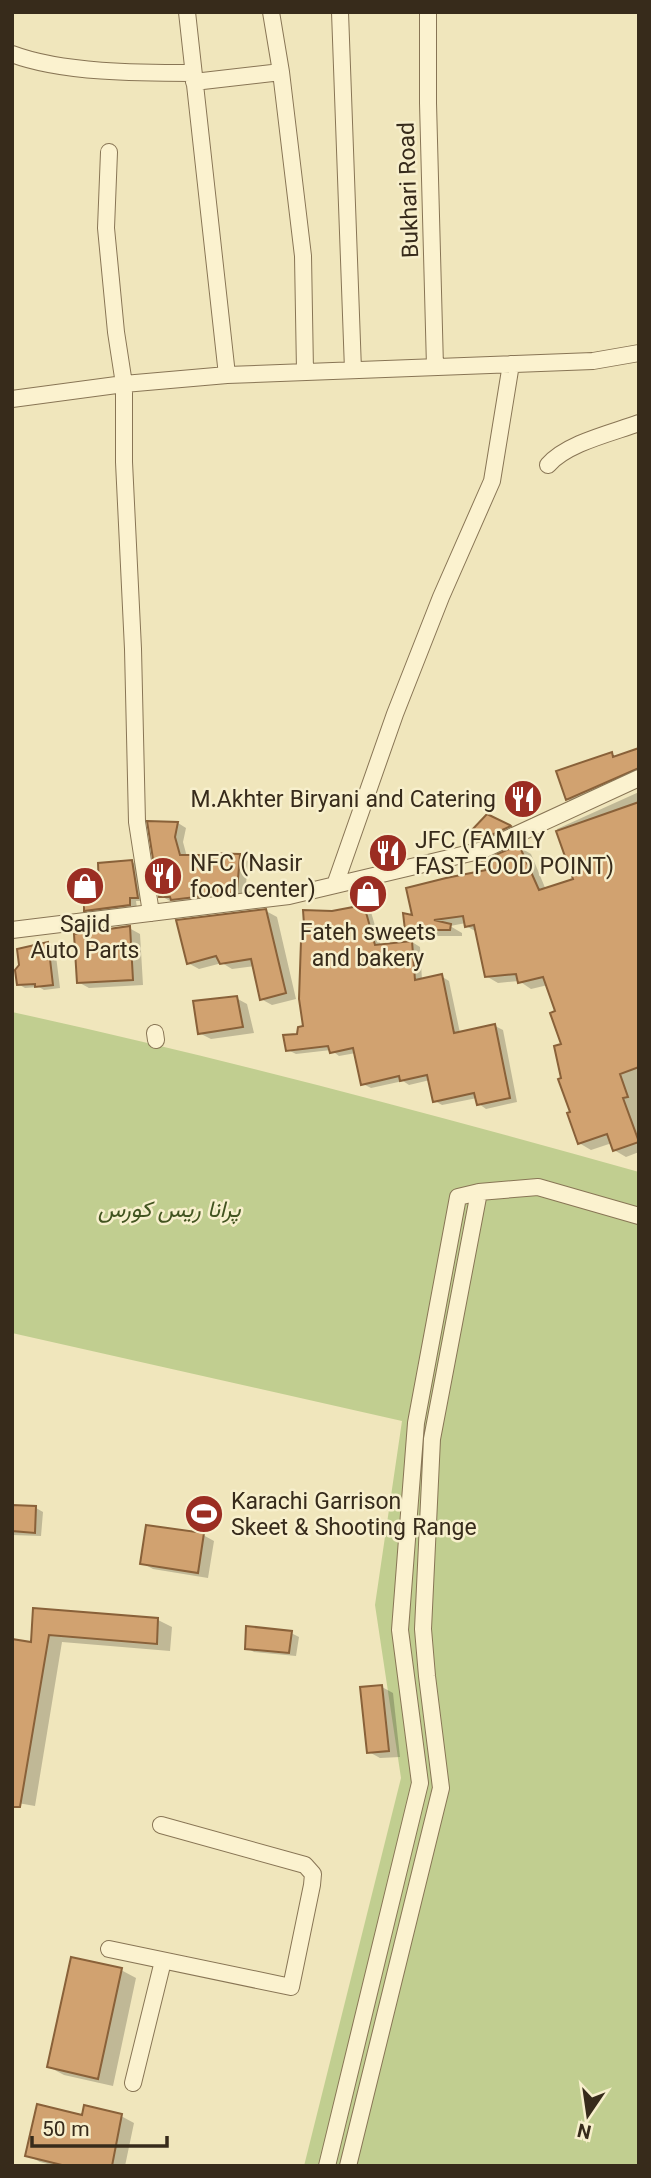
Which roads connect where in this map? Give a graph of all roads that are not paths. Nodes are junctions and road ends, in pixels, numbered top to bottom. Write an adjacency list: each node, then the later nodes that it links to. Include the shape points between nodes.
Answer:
1 (187, 12): 7 (street)
2 (271, 12): 6 (street)
3 (340, 12): 12 (street)
4 (428, 12): 11 (street, Bukhari Road)
5 (12, 54): 7 (street, via 58,65)
6 (281, 72): 7 (street); 13 (street, via 303,256)
7 (194, 78): 14 (street)
8 (109, 152): 15 (street, via 106,228)
9 (639, 353): 10 (street, via 593,361)
10 (511, 364): 11 (street); 20 (street, via 492,481 395,714)
11 (435, 367): 12 (street)
12 (354, 370): 13 (street)
13 (305, 371): 14 (street)
14 (227, 374): 15 (street)
15 (124, 384): 16 (street); 21 (street, via 137,822)
16 (12, 399)
17 (639, 423): 18 (street, via 580,445)
18 (548, 464)
19 (639, 778): 20 (street, via 483,850)
20 (335, 885): 21 (street, via 289,896)
21 (151, 913): 22 (street)
22 (12, 930)
23 (479, 1192): 24 (street, via 538,1187); 29 (street, via 458,1197 416,1423 400,1630 420,1783); 30 (street, via 432,1439 423,1629 441,1788)
24 (639, 1216)
25 (161, 1825): 27 (street, via 305,1865 313,1874 291,1987)
26 (109, 1950): 27 (street)
27 (163, 1961): 28 (street)
28 (133, 2083)
29 (327, 2166)
30 (348, 2166)

